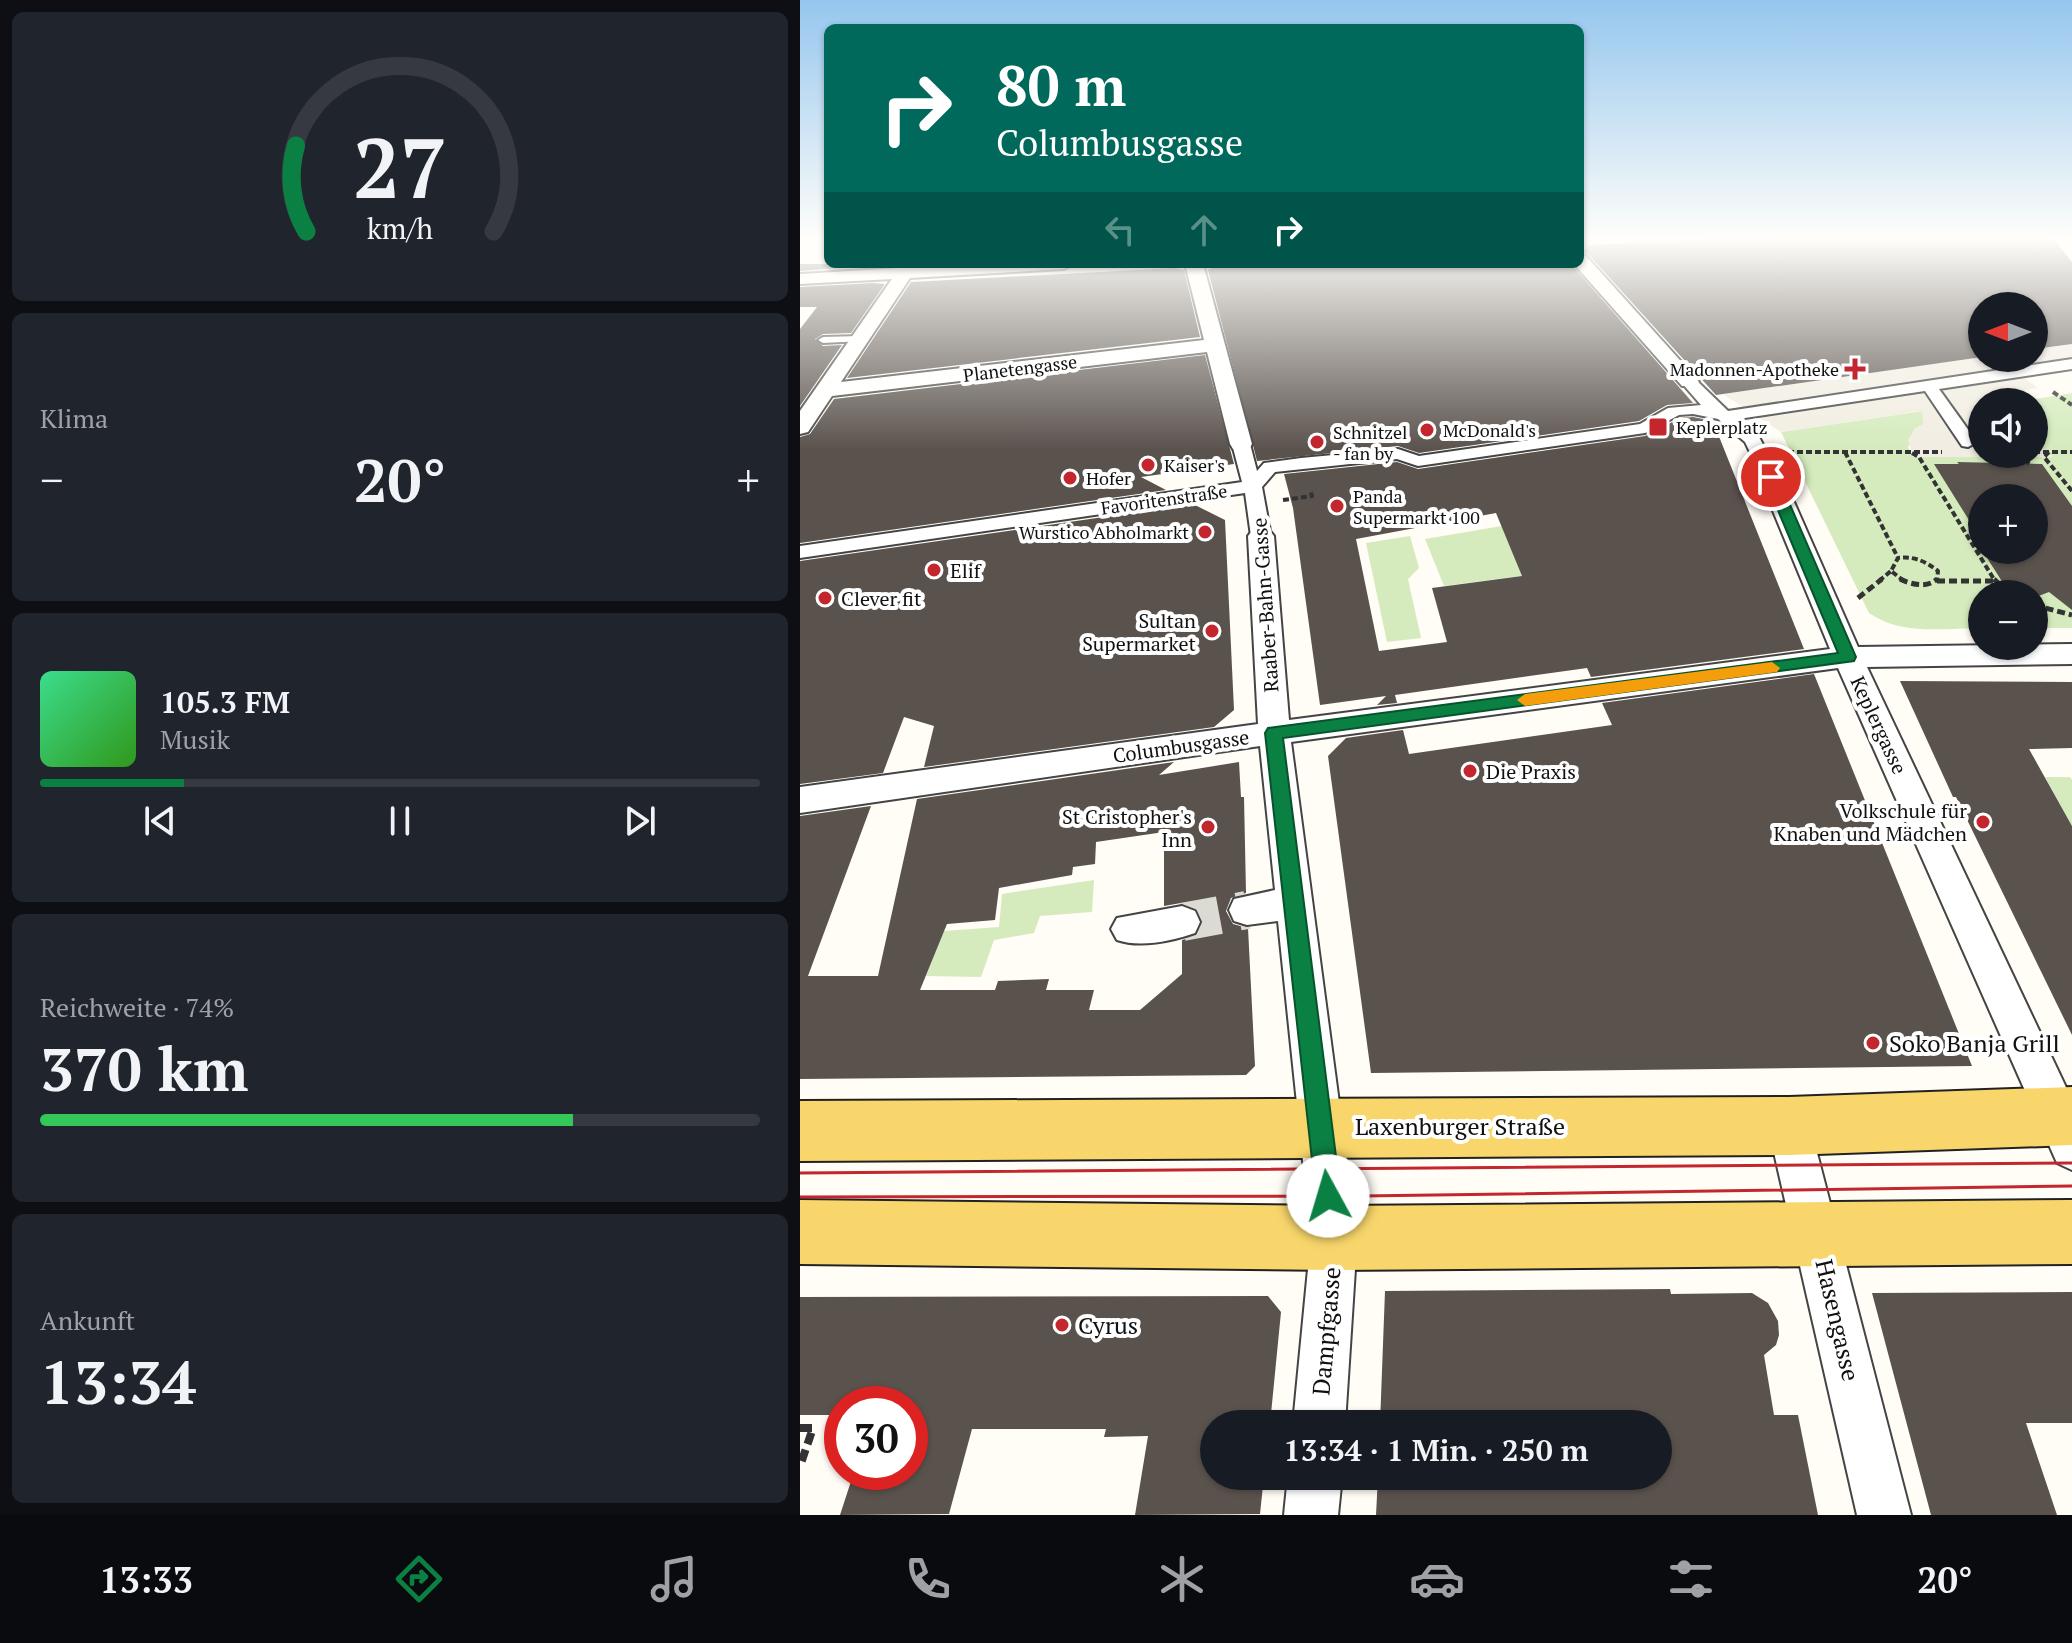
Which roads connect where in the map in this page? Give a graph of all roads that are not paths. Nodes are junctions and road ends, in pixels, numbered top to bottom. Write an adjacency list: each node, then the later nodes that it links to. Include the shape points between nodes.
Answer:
1 (880, 309): 4 (street)
2 (1205, 309): 6 (street, Raaber-Bahn-Gasse)
3 (1624, 309): 8 (street, Keplergasse)
4 (860, 339): 5 (lane); 10 (street)
5 (823, 340)
6 (1214, 345): 10 (street, Planetengasse); 14 (street, Raaber-Bahn-Gasse)
7 (2072, 364): 9 (street)
8 (1689, 382): 11 (street, Keplergasse)
9 (1930, 387): 11 (street, Favoritenstraße); 13 (street)
10 (826, 390): 12 (street)
11 (1726, 416): 15 (street, Keplergasse, via 1752,439); 16 (street, Favoritenstraße, via 1701,407 1665,412 1645,428 1418,461 1398,454 1270,467)
12 (804, 417)
13 (1968, 442)
14 (1241, 444): 16 (street, Raaber-Bahn-Gasse)
15 (1771, 477): 20 (street, Keplergasse)
16 (1253, 486): 17 (street, Raaber-Bahn-Gasse); 18 (street, Favoritenstraße)
17 (1261, 536): 21 (street, Raaber-Bahn-Gasse)
18 (800, 552)
19 (2072, 654): 20 (street)
20 (1848, 657): 21 (street, Columbusgasse); 29 (street, Keplergasse)
21 (1274, 733): 22 (street, Columbusgasse); 23 (street, Raaber-Bahn-Gasse)
22 (800, 800)
23 (1292, 903): 24 (street); 27 (street, Raaber-Bahn-Gasse)
24 (1247, 910)
25 (1182, 922): 26 (street)
26 (1130, 929)
27 (1320, 1126): 28 (main road, Laxenburger Straße); 30 (main road, Laxenburger Straße); 34 (street, Raaber-Bahn-Gasse)
28 (1789, 1126): 29 (main road, Laxenburger Straße); 32 (street, Hasengasse)
29 (2067, 1127)
30 (800, 1131)
31 (800, 1232): 34 (main road)
32 (1817, 1232): 33 (main road); 34 (main road); 38 (street, Hasengasse)
33 (2072, 1232)
34 (1334, 1238): 35 (street, Dampfgasse)
35 (1320, 1410)
36 (1314, 1490): 37 (street)
37 (1311, 1515)
38 (1884, 1515)

